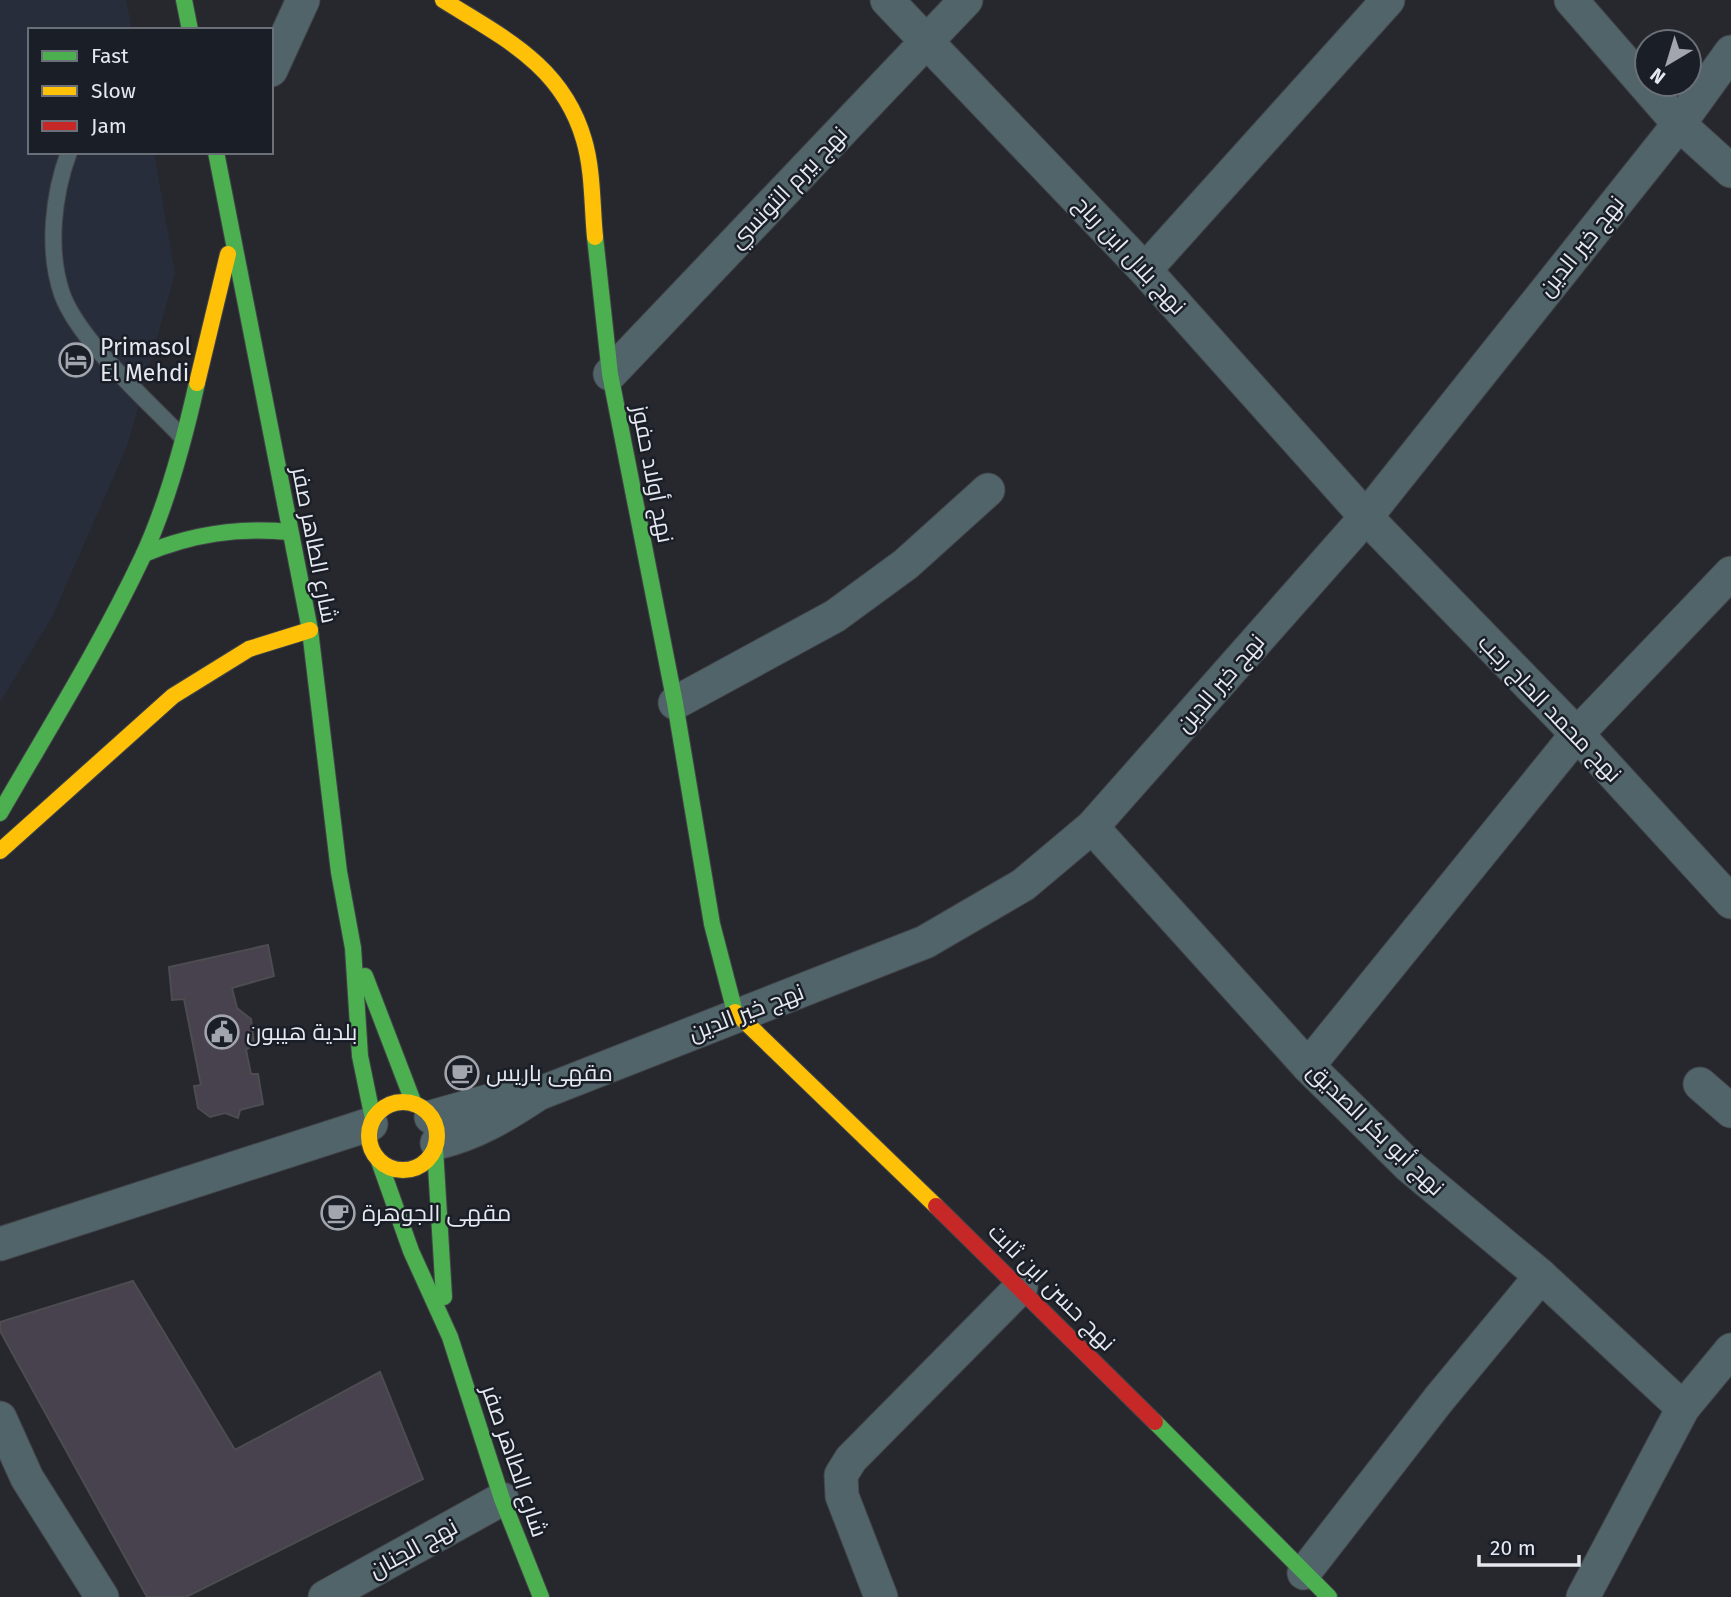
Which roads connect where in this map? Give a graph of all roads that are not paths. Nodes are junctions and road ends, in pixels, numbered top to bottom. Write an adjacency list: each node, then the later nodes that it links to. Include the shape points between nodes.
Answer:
1 (184, 0): 8 (street)
2 (303, 0): 11 (street)
3 (443, 0): 18 (street, نهج أولاد حفوز, via 515,45 546,71 572,102 585,143)
4 (887, 0): 9 (street, نهج بلال ابن رباح)
5 (967, 0): 9 (street, نهج بيرم التونسي)
6 (1388, 0): 17 (street)
7 (1571, 0): 12 (street)
8 (190, 28)
9 (928, 43): 17 (street, نهج بلال ابن رباح); 18 (street, نهج بيرم التونسي)
10 (1731, 52): 12 (street, نهج خير الدين)
11 (273, 66)
12 (1679, 124): 15 (street); 21 (street, نهج خير الدين)
13 (68, 154): 19 (lane, via 54,216 62,294 80,325)
14 (218, 155): 16 (street, شارع الطاهر صفر)
15 (1731, 171)
16 (231, 242): 19 (street); 22 (street, شارع الطاهر صفر)
17 (1145, 270): 21 (street, نهج بلال ابن رباح)
18 (610, 374): 26 (street, نهج أولاد حفوز)
19 (184, 439): 23 (street)
20 (988, 490): 26 (street, via 906,564 835,616)
21 (1366, 517): 27 (street, نهج محمد الحاج رجب); 29 (street, نهج خير الدين)
22 (290, 532): 23 (street, via 215,531); 25 (street, شارع الطاهر صفر)
23 (144, 554): 28 (street)
24 (1731, 573): 27 (street)
25 (310, 630): 30 (street, via 249,649 173,696); 32 (street, شارع الطاهر صفر)
26 (675, 703): 33 (street, نهج أولاد حفوز, via 712,924)
27 (1577, 734): 31 (street, نهج محمد الحاج رجب); 34 (street)
28 (0, 813)
29 (1092, 827): 33 (street, نهج خير الدين, via 1023,885 925,942); 34 (street, نهج أبو بكر الصديق)
30 (0, 851)
31 (1731, 901)
32 (353, 948): 37 (street, شارع الطاهر صفر); 38 (street, شارع الطاهر صفر, via 360,1056)
33 (736, 1016): 37 (street, نهج خير الدين, via 538,1094 465,1136); 41 (street, نهج حسن ابن ثابت)
34 (1308, 1066): 40 (street, نهج أبو بكر الصديق, via 1409,1166)
35 (1699, 1084): 36 (street)
36 (1731, 1111)
37 (429, 1128): 38 (street, via 391,1104); 38 (street, via 429,1159 410,1170 388,1167); 42 (street, شارع الطاهر صفر)
38 (374, 1139): 39 (street, via 274,1153); 42 (street, شارع الطاهر صفر, via 411,1251)
39 (0, 1244)
40 (1541, 1276): 44 (street, نهج أبو بكر الصديق); 47 (street)
41 (1021, 1287): 47 (street, نهج حسن ابن ثابت); 51 (street, via 851,1459 841,1475 842,1496)
42 (450, 1337): 46 (street, شارع الطاهر صفر)
43 (1731, 1350): 44 (street)
44 (1683, 1408): 53 (street)
45 (0, 1418): 48 (street, via 27,1478)
46 (502, 1499): 49 (street, نهج الجنان); 50 (street, شارع الطاهر صفر)
47 (1304, 1573): 52 (street, نهج حسن ابن ثابت)
48 (102, 1597)
49 (325, 1597)
50 (541, 1597)
51 (881, 1597)
52 (1329, 1597)
53 (1583, 1597)

